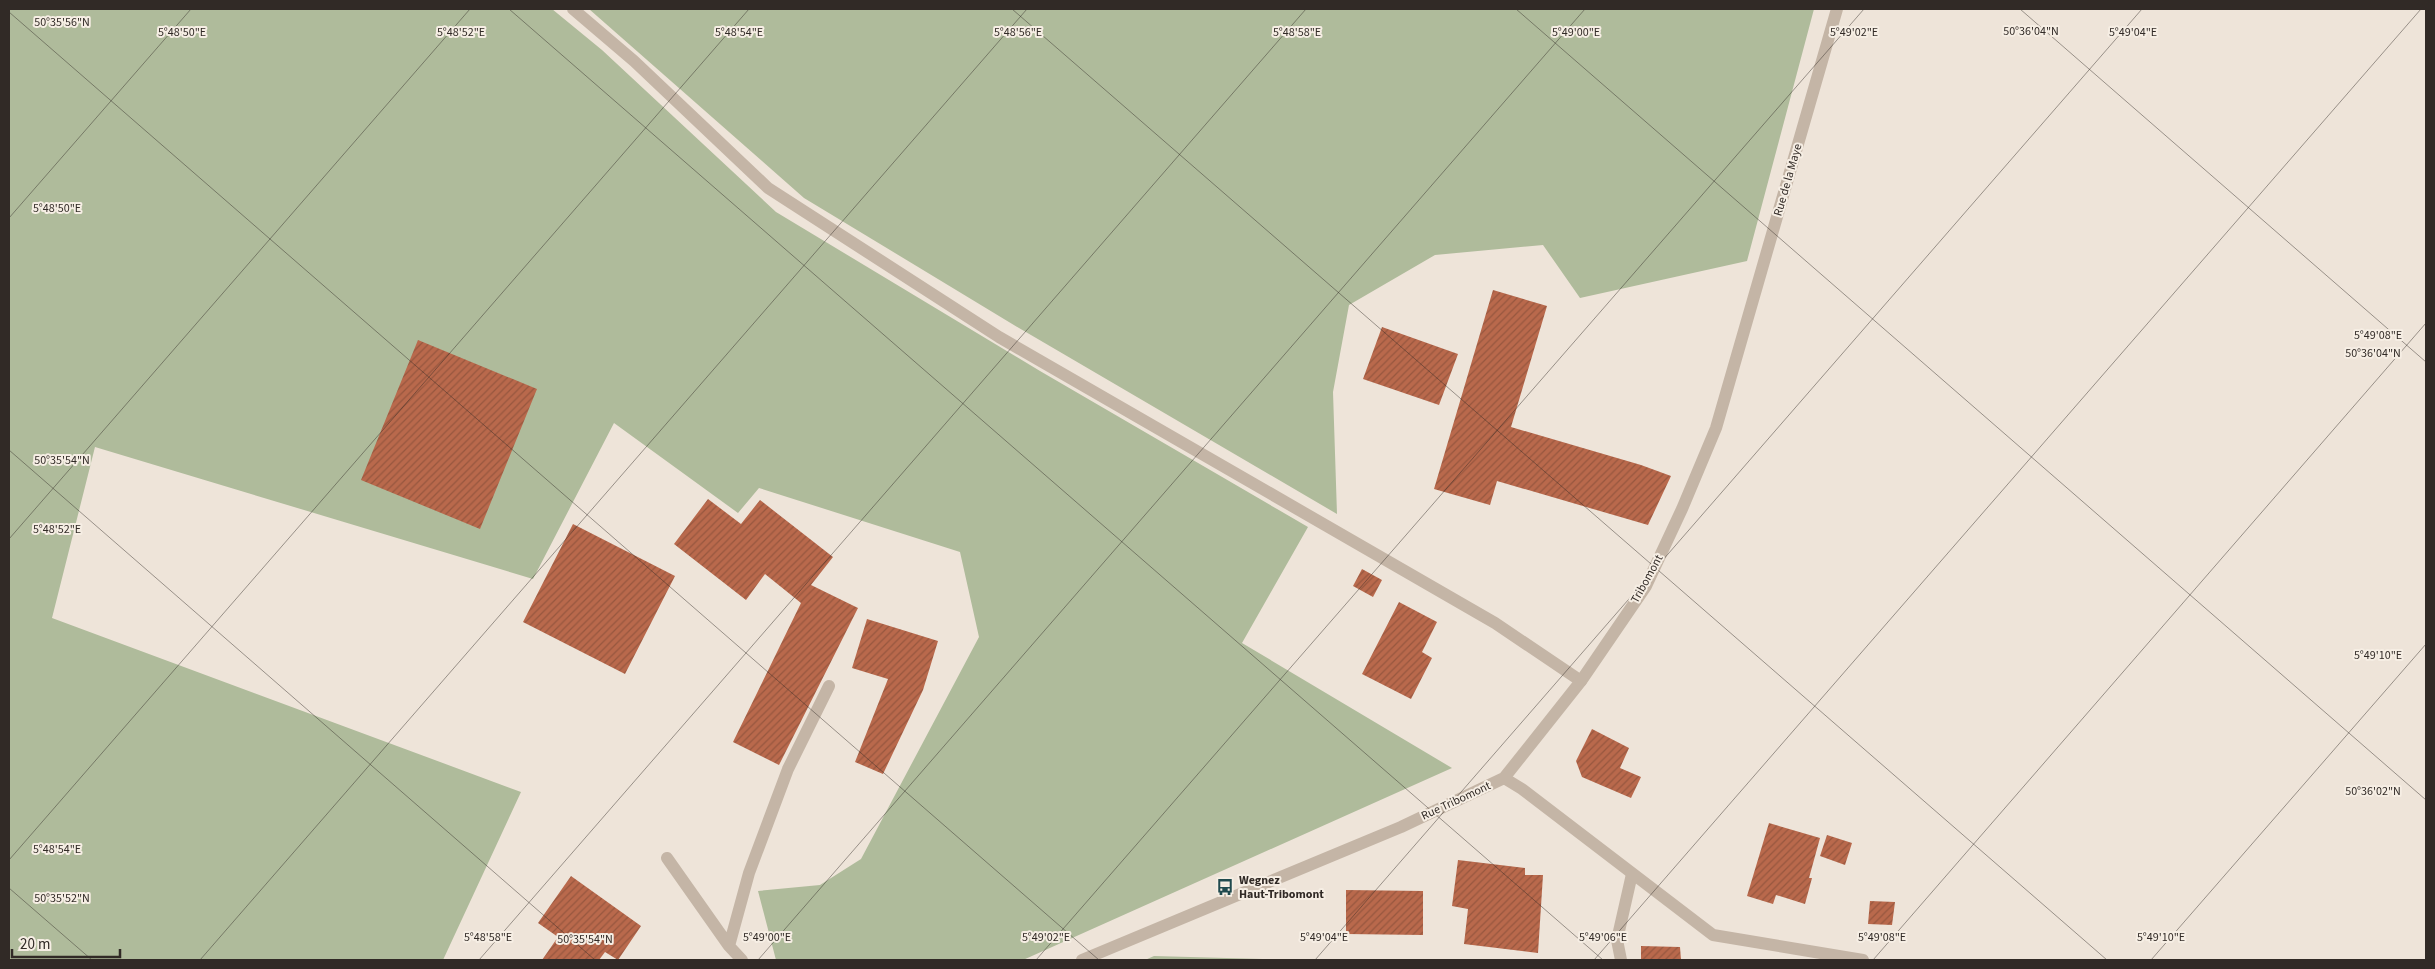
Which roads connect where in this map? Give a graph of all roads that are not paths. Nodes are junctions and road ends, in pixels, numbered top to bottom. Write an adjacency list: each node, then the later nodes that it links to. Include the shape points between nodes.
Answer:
1 (573, 9): 4 (street, via 634,61 768,188 999,337 1487,618)
2 (1836, 9): 3 (street, Rue de la Maye)
3 (1739, 352): 4 (street, Tribomont, via 1716,428 1646,586)
4 (1581, 681): 6 (street, Tribomont)
5 (829, 686): 9 (street, via 788,769 748,873)
6 (1504, 778): 8 (street, Rue Tribomont); 11 (street, Rue Tribomont, via 1401,827)
7 (667, 858): 9 (street)
8 (1632, 874): 12 (street, via 1617,940); 13 (street, Rue Tribomont, via 1714,935)
9 (730, 946): 10 (street)
10 (742, 960)
11 (1082, 960)
12 (1621, 960)
13 (1861, 960)

